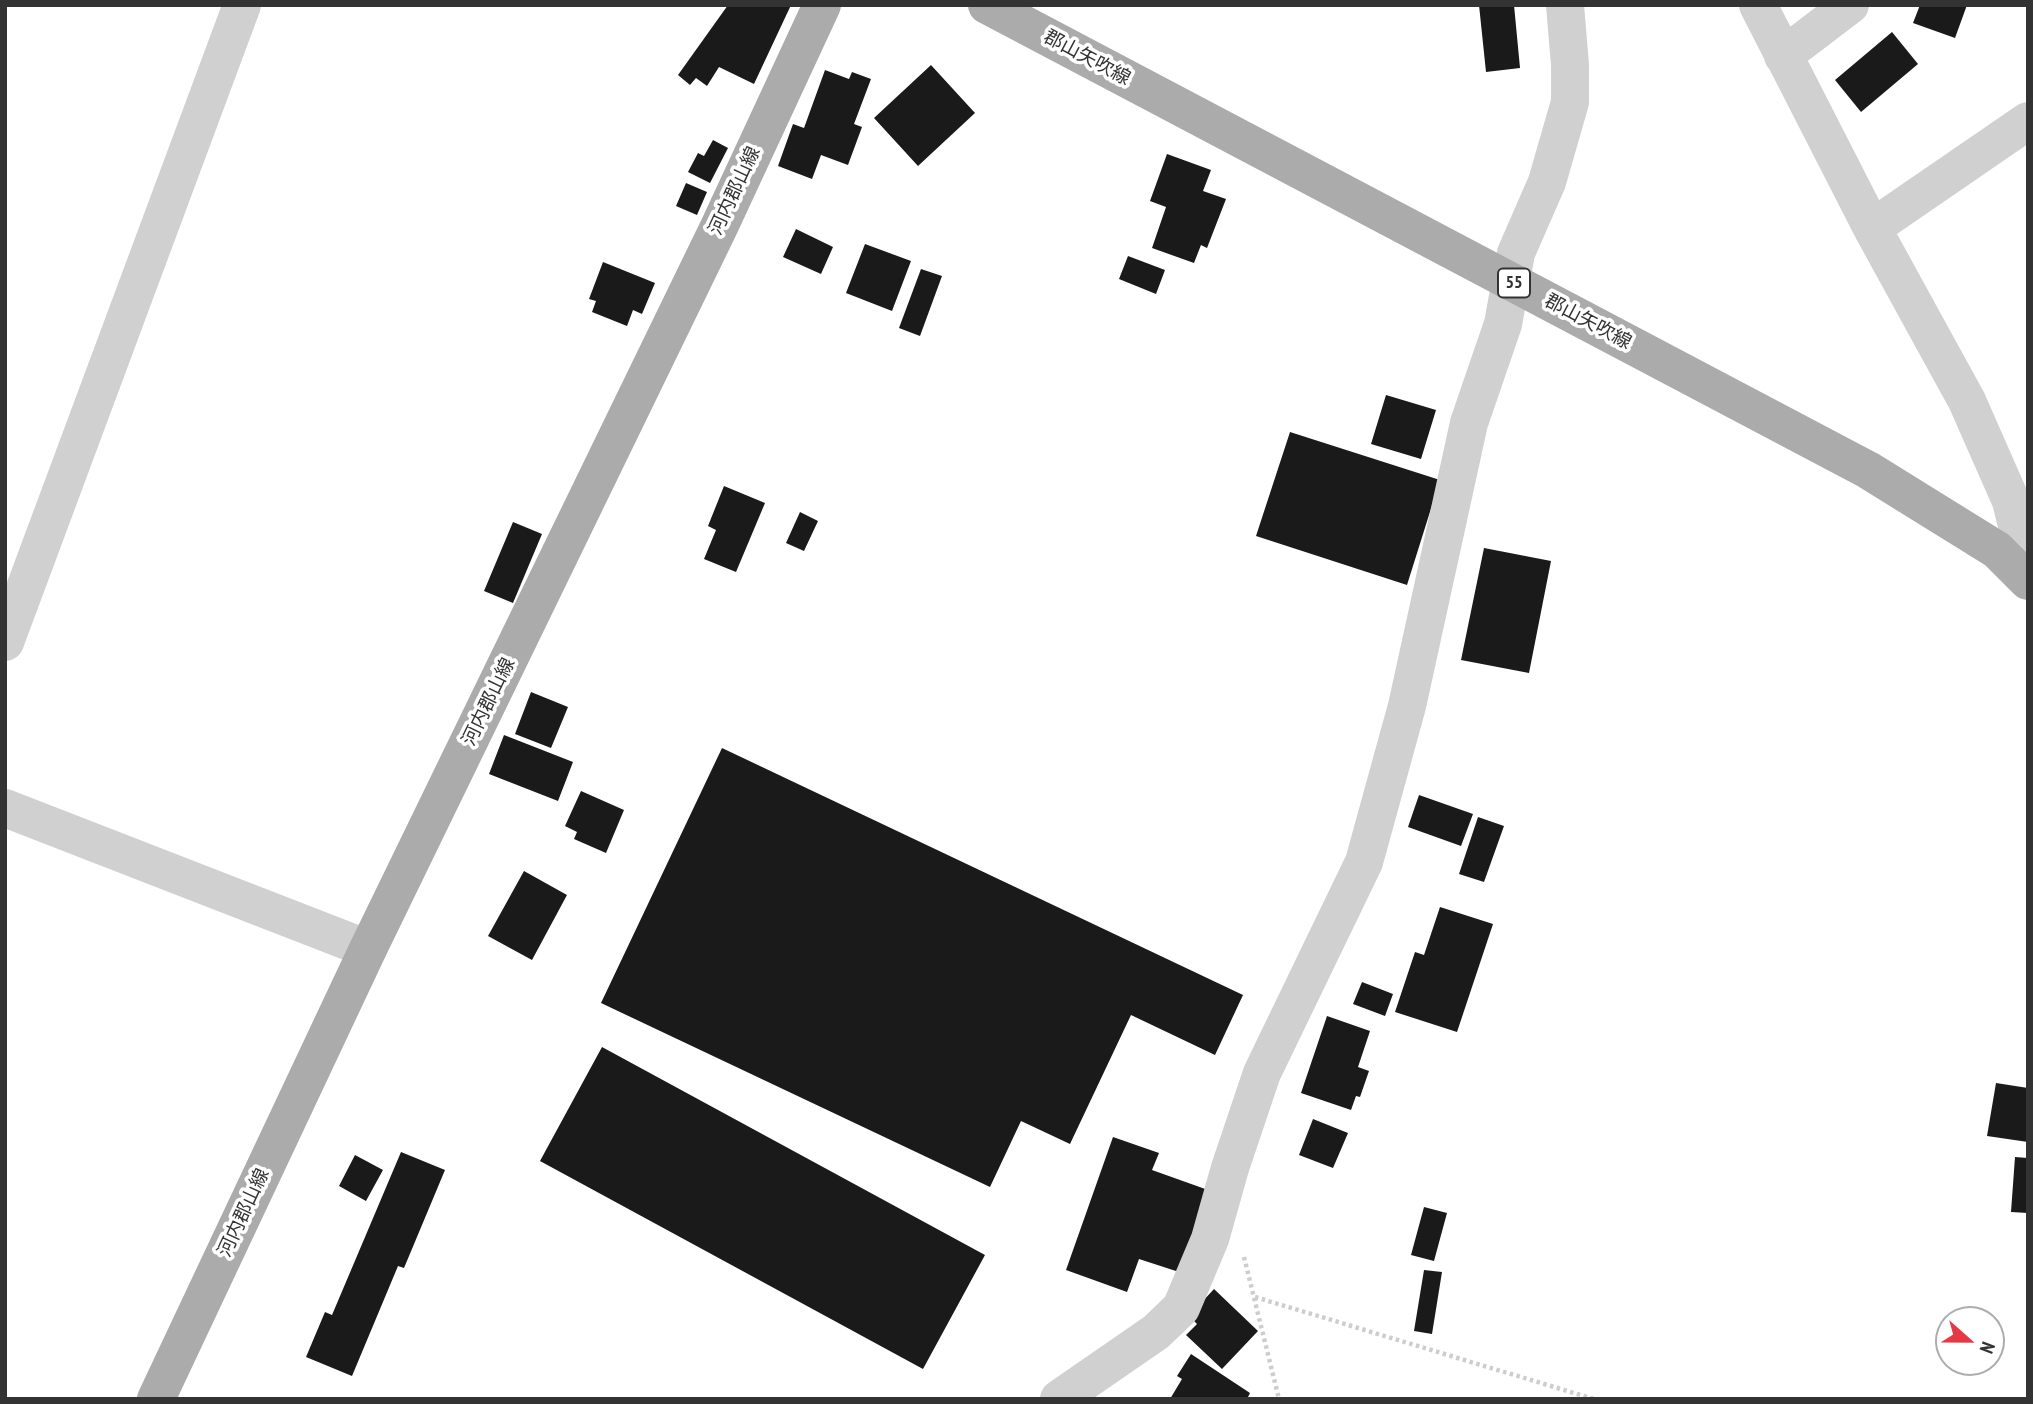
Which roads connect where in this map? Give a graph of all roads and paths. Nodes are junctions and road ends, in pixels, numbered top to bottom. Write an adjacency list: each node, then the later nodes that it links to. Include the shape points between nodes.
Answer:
1 (242, 5): 12 (street)
2 (822, 5): 14 (main road, 河内郡山線)
3 (987, 5): 10 (main road, 郡山矢吹線 / 55)
4 (1565, 5): 10 (street, via 1570,102 1547,182 1516,253)
5 (1758, 5): 7 (street)
6 (1850, 5): 7 (street)
7 (1783, 56): 9 (street)
8 (2028, 121): 9 (street)
9 (1872, 229): 11 (street, via 1967,401 2011,500 2023,550)
10 (1512, 282): 11 (main road, 郡山矢吹線 / 55, via 1868,470 1997,550); 15 (street, via 1503,324 1469,423 1406,706 1364,862 1262,1073)
11 (2024, 577)
12 (5, 642)
13 (5, 808): 14 (street)
14 (368, 949): 17 (main road, 河内郡山線)
15 (1216, 1217): 16 (path, via 1240,1247); 18 (street, via 1181,1308 1156,1332)
16 (1255, 1297): 19 (path); 20 (path)
17 (156, 1399)
18 (1059, 1399)
19 (1279, 1399)
20 (1594, 1399)

